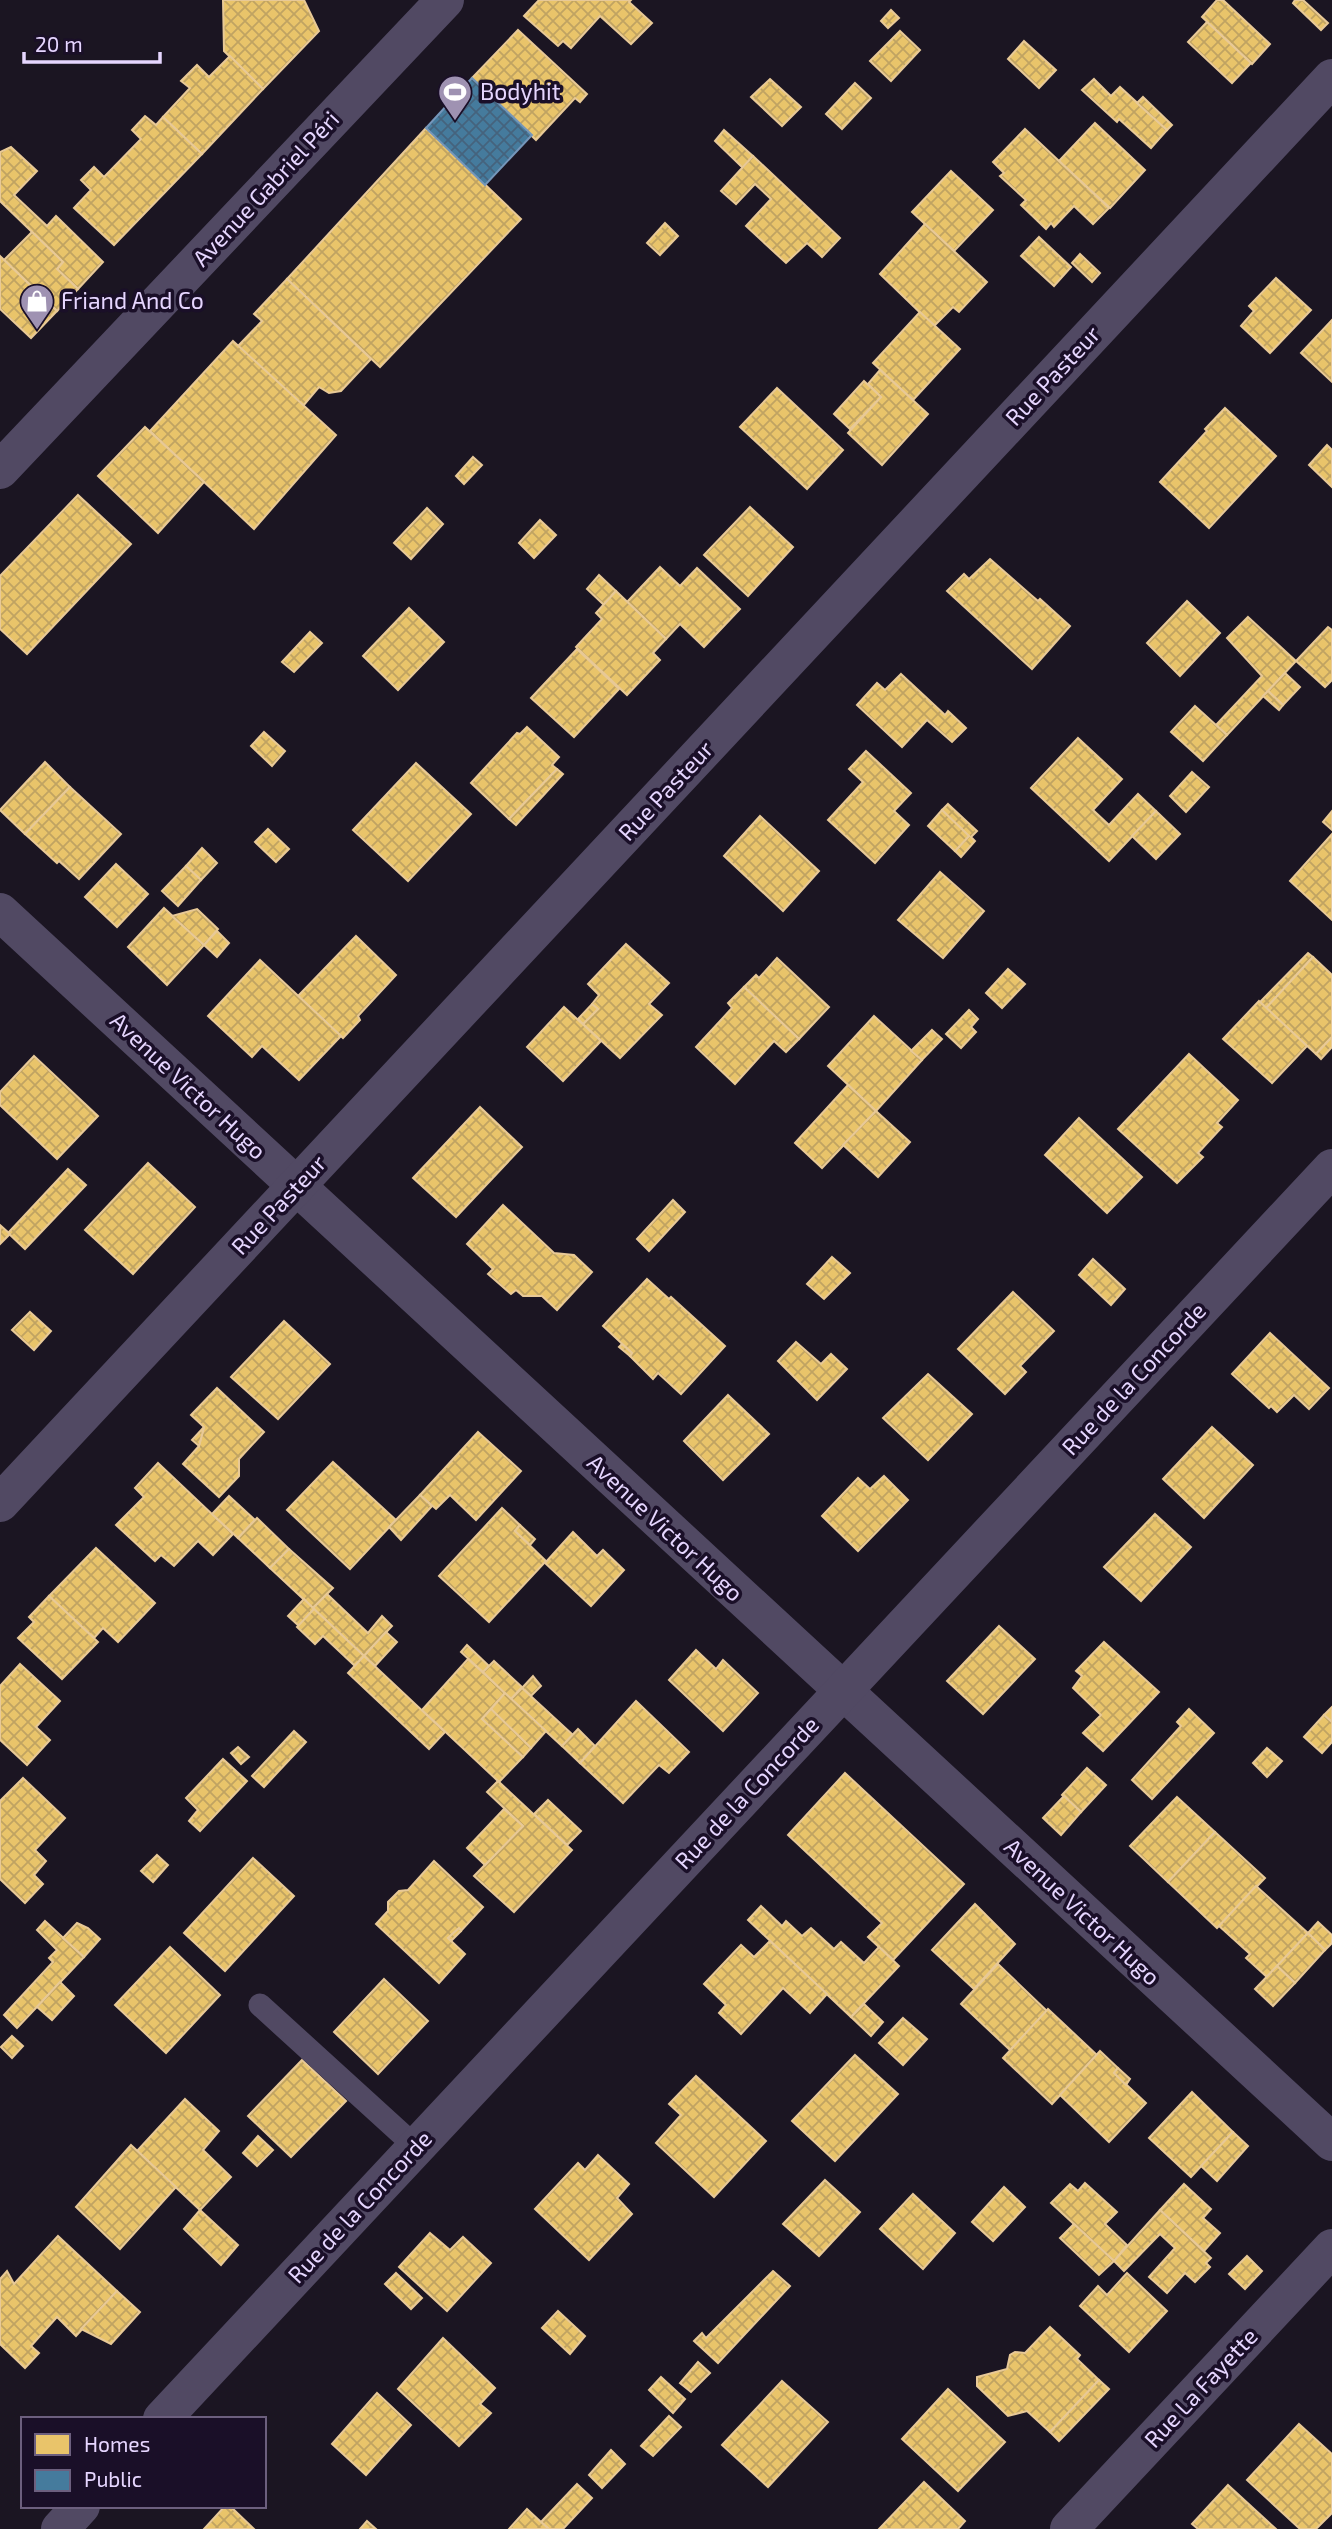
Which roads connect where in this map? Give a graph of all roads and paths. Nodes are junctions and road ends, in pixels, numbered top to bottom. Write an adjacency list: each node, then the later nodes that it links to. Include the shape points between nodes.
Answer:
1 (445, 0): 3 (street, Avenue Gabriel Péri)
2 (1332, 78): 6 (street, Rue Pasteur)
3 (0, 470)
4 (0, 912): 6 (street, Avenue Victor Hugo)
5 (1332, 1168): 8 (street, Rue de la Concorde)
6 (296, 1186): 7 (street, Rue Pasteur); 8 (street, Avenue Victor Hugo)
7 (0, 1503)
8 (841, 1691): 10 (street, Avenue Victor Hugo); 11 (street, Rue de la Concorde)
9 (260, 2005): 11 (lane)
10 (1332, 2142)
11 (416, 2147): 13 (street, Rue de la Concorde)
12 (1332, 2248): 16 (street, Rue La Fayette)
13 (164, 2417)
14 (79, 2508): 15 (street)
15 (60, 2529)
16 (1069, 2529)

